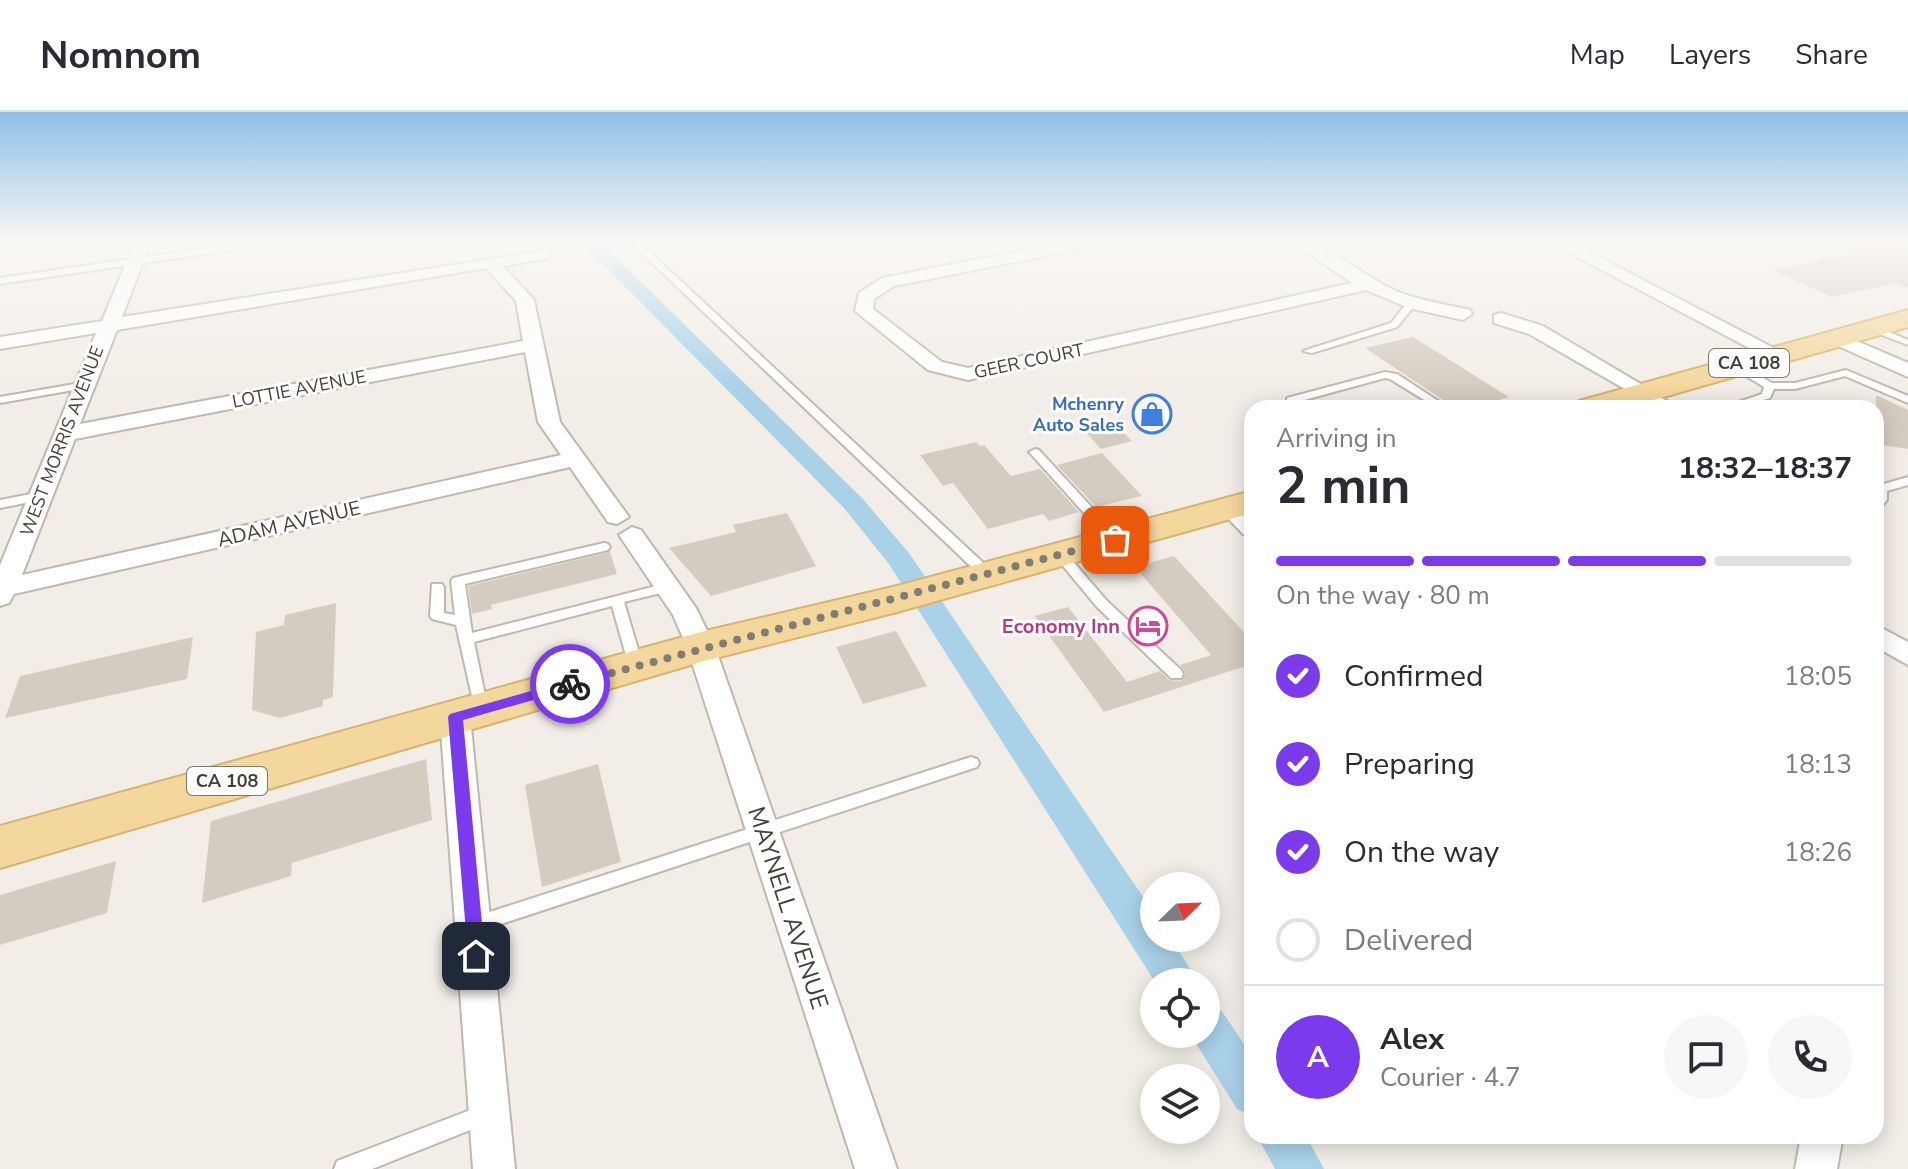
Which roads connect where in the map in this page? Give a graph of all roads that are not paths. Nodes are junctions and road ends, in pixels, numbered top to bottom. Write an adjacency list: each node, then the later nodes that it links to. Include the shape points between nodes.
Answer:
1 (121, 290): 12 (street, WEST MORRIS AVENUE)
2 (319, 290): 12 (street)
3 (516, 290): 16 (street, MAYNELL AVENUE, via 525,300)
4 (683, 290): 42 (lane)
5 (875, 290): 6 (street, GEER COURT, via 865,297 864,311 935,366 968,374)
6 (1342, 290)
7 (1378, 290): 9 (street)
8 (1651, 290): 18 (street)
9 (1410, 305): 10 (street); 17 (lane, via 1394,325)
10 (1463, 314)
11 (1501, 319): 23 (street, via 1536,330)
12 (107, 324): 15 (street); 21 (street, WEST MORRIS AVENUE)
13 (1907, 330): 14 (main road, CA 108, via 1872,328)
14 (1836, 338): 18 (main road, CA 108); 20 (street)
15 (0, 343)
16 (533, 345): 31 (street, LOTTIE AVENUE); 33 (street, MAYNELL AVENUE, via 549,422)
17 (1308, 351)
18 (1777, 355): 19 (main road, CA 108)
19 (1737, 366): 22 (lane); 23 (main road, CA 108)
20 (1908, 371)
21 (86, 385): 24 (lane); 31 (street, WEST MORRIS AVENUE)
22 (1770, 386): 29 (lane, via 1766,396); 30 (lane, via 1795,386 1846,373)
23 (1644, 392): 27 (main road, CA 108); 28 (lane)
24 (0, 400)
25 (1291, 400): 26 (lane, via 1385,375)
26 (1431, 400)
27 (1617, 400)
28 (1658, 400)
29 (1753, 400)
30 (1908, 400)
31 (65, 434): 36 (street, WEST MORRIS AVENUE)
32 (1035, 452): 39 (lane)
33 (574, 459): 44 (street, MAYNELL AVENUE); 45 (street, ADAM AVENUE)
34 (1908, 481): 35 (lane)
35 (1884, 488)
36 (41, 496): 37 (lane); 45 (street, WEST MORRIS AVENUE)
37 (0, 504)
38 (1244, 513): 39 (main road, CA 108)
39 (1115, 540): 41 (main road, CA 108)
40 (604, 547): 47 (lane, via 458,581)
41 (1060, 555): 42 (main road, CA 108); 53 (lane, via 1102,604)
42 (973, 579): 50 (main road, CA 108)
43 (437, 587): 47 (lane, via 437,616)
44 (668, 587): 46 (lane); 50 (street, MAYNELL AVENUE)
45 (2, 593)
46 (617, 600): 48 (lane); 52 (lane)
47 (461, 621): 48 (lane)
48 (468, 639): 54 (lane)
49 (1884, 639): 51 (street)
50 (701, 647): 52 (main road, CA 108); 56 (street, MAYNELL AVENUE)
51 (1908, 655)
52 (636, 666): 54 (main road, CA 108)
53 (1176, 674)
54 (468, 714): 57 (main road, CA 108); 58 (street)
55 (971, 763): 56 (lane)
56 (762, 832): 58 (lane); 63 (street, MAYNELL AVENUE)
57 (0, 847)
58 (474, 925): 59 (street)
59 (490, 1113): 61 (lane); 62 (street)
60 (1821, 1144): 64 (street)
61 (345, 1169)
62 (494, 1169)
63 (876, 1169)
64 (1816, 1169)

